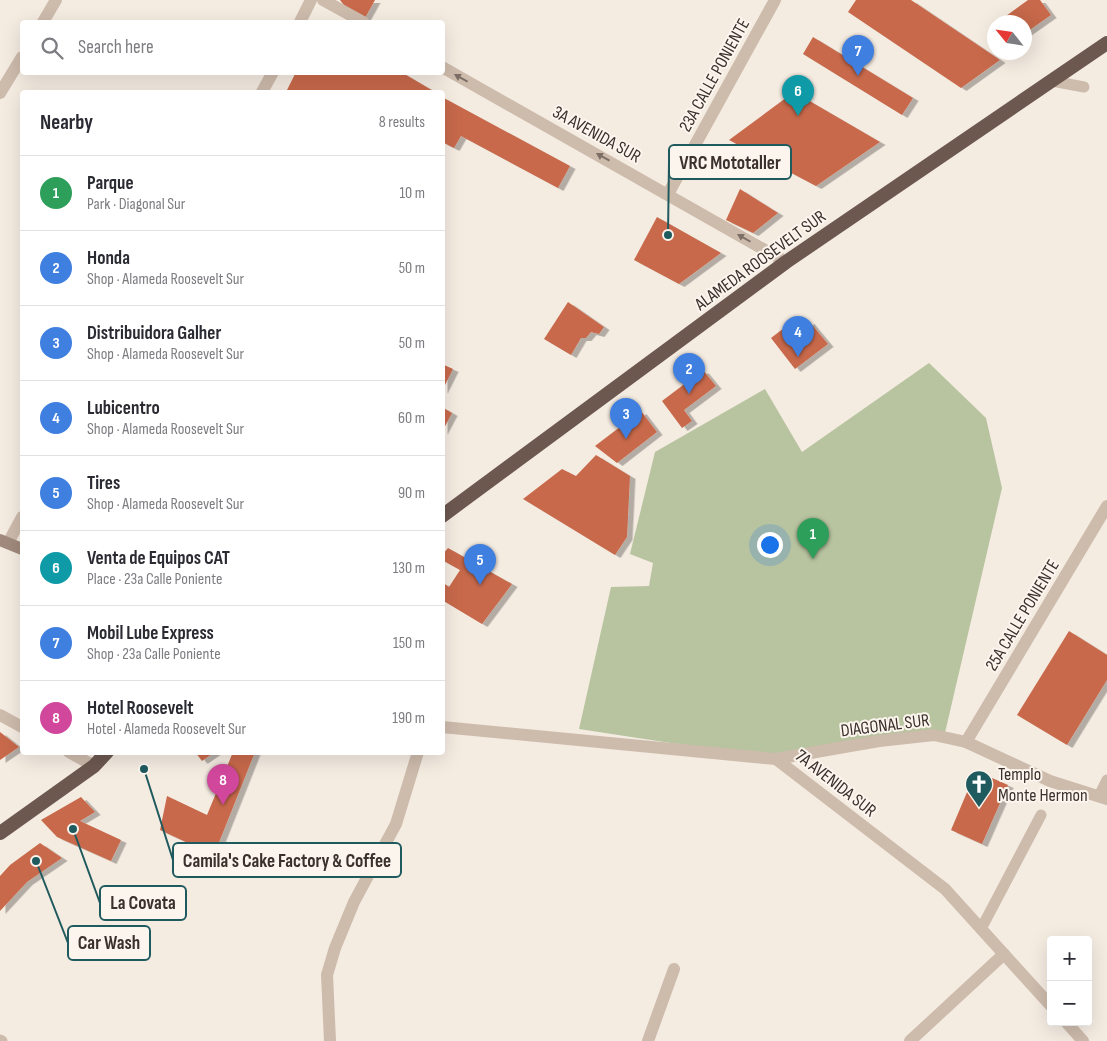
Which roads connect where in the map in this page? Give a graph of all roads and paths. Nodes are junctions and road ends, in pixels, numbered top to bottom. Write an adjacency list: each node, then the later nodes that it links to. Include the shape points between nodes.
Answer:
1 (56, 0): 5 (street)
2 (312, 0): 6 (street)
3 (323, 0): 7 (street)
4 (776, 0): 16 (street, 23A CALLE PONIENTE)
5 (44, 20)
6 (301, 20)
7 (359, 20)
8 (1107, 43): 12 (highway, ALAMEDA ROOSEVELT SUR)
9 (20, 60): 15 (street)
10 (445, 69): 16 (street, 3A AVENIDA SUR, one-way to 10)
11 (271, 75): 14 (street)
12 (1052, 81): 13 (lane); 17 (highway, ALAMEDA ROOSEVELT SUR)
13 (1084, 87)
14 (263, 90)
15 (0, 92)
16 (668, 194): 17 (street, 3A AVENIDA SUR, one-way to 16)
17 (786, 262): 19 (highway, ALAMEDA ROOSEVELT SUR)
18 (1107, 506): 26 (street, 25A CALLE PONIENTE)
19 (445, 514)
20 (20, 520): 21 (street)
21 (4, 542): 22 (main road)
22 (20, 548)
23 (0, 715): 24 (street)
24 (20, 726)
25 (445, 727): 30 (street, 7A AVENIDA SUR)
26 (966, 742): 30 (street, DIAGONAL SUR, via 934,735); 33 (street, DIAGONAL SUR, via 1050,781)
27 (74, 755): 31 (street)
28 (104, 755): 31 (highway)
29 (417, 755): 41 (street, via 396,824 354,902 335,948 327,975)
30 (776, 759): 36 (street, 7A AVENIDA SUR, via 945,889)
31 (94, 766): 35 (highway)
32 (1107, 780): 33 (lane)
33 (1103, 797)
34 (1041, 815): 36 (lane)
35 (0, 833)
36 (981, 929): 37 (street, 7A AVENIDA SUR)
37 (1004, 954): 39 (street, 7A AVENIDA SUR); 43 (street)
38 (674, 969): 42 (street)
39 (1047, 1002)
40 (1070, 1026): 44 (street)
41 (330, 1041)
42 (648, 1041)
43 (910, 1041)
44 (1083, 1041)

